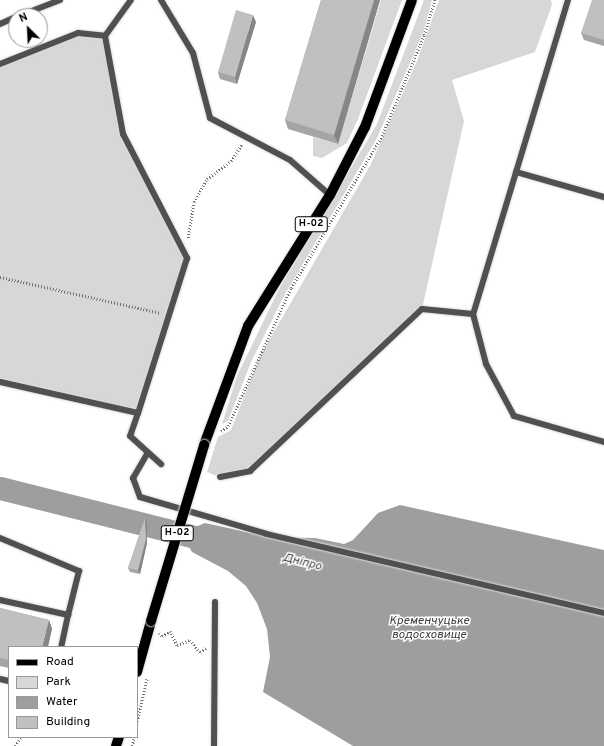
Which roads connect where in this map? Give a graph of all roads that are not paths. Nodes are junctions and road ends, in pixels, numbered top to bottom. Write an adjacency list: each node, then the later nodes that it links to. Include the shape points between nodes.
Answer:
1 (60, 0): 6 (lane)
2 (131, 0): 7 (lane)
3 (161, 0): 10 (lane, via 193,53 210,118 290,160)
4 (412, 0): 10 (main road, Н-02, via 365,127)
5 (568, 0): 9 (lane)
6 (40, 8)
7 (105, 36): 8 (lane, via 78,34); 14 (lane, via 123,134 187,258)
8 (0, 64)
9 (516, 172): 11 (lane); 12 (lane)
10 (330, 195): 25 (main road, Н-02, bridge, via 248,326 204,445)
11 (604, 197)
12 (473, 314): 15 (lane, via 486,364 514,416); 18 (lane, via 422,309 250,471)
13 (0, 382): 14 (lane)
14 (138, 413): 16 (lane, via 130,436)
15 (604, 442)
16 (147, 454): 17 (lane); 22 (lane, via 133,478 140,497 267,534)
17 (161, 464)
18 (220, 477)
19 (0, 538): 23 (lane, via 79,571)
20 (0, 600): 23 (lane)
21 (215, 602): 26 (lane)
22 (604, 613)
23 (68, 615): 24 (lane)
24 (61, 646)
25 (138, 668)
26 (214, 746)

